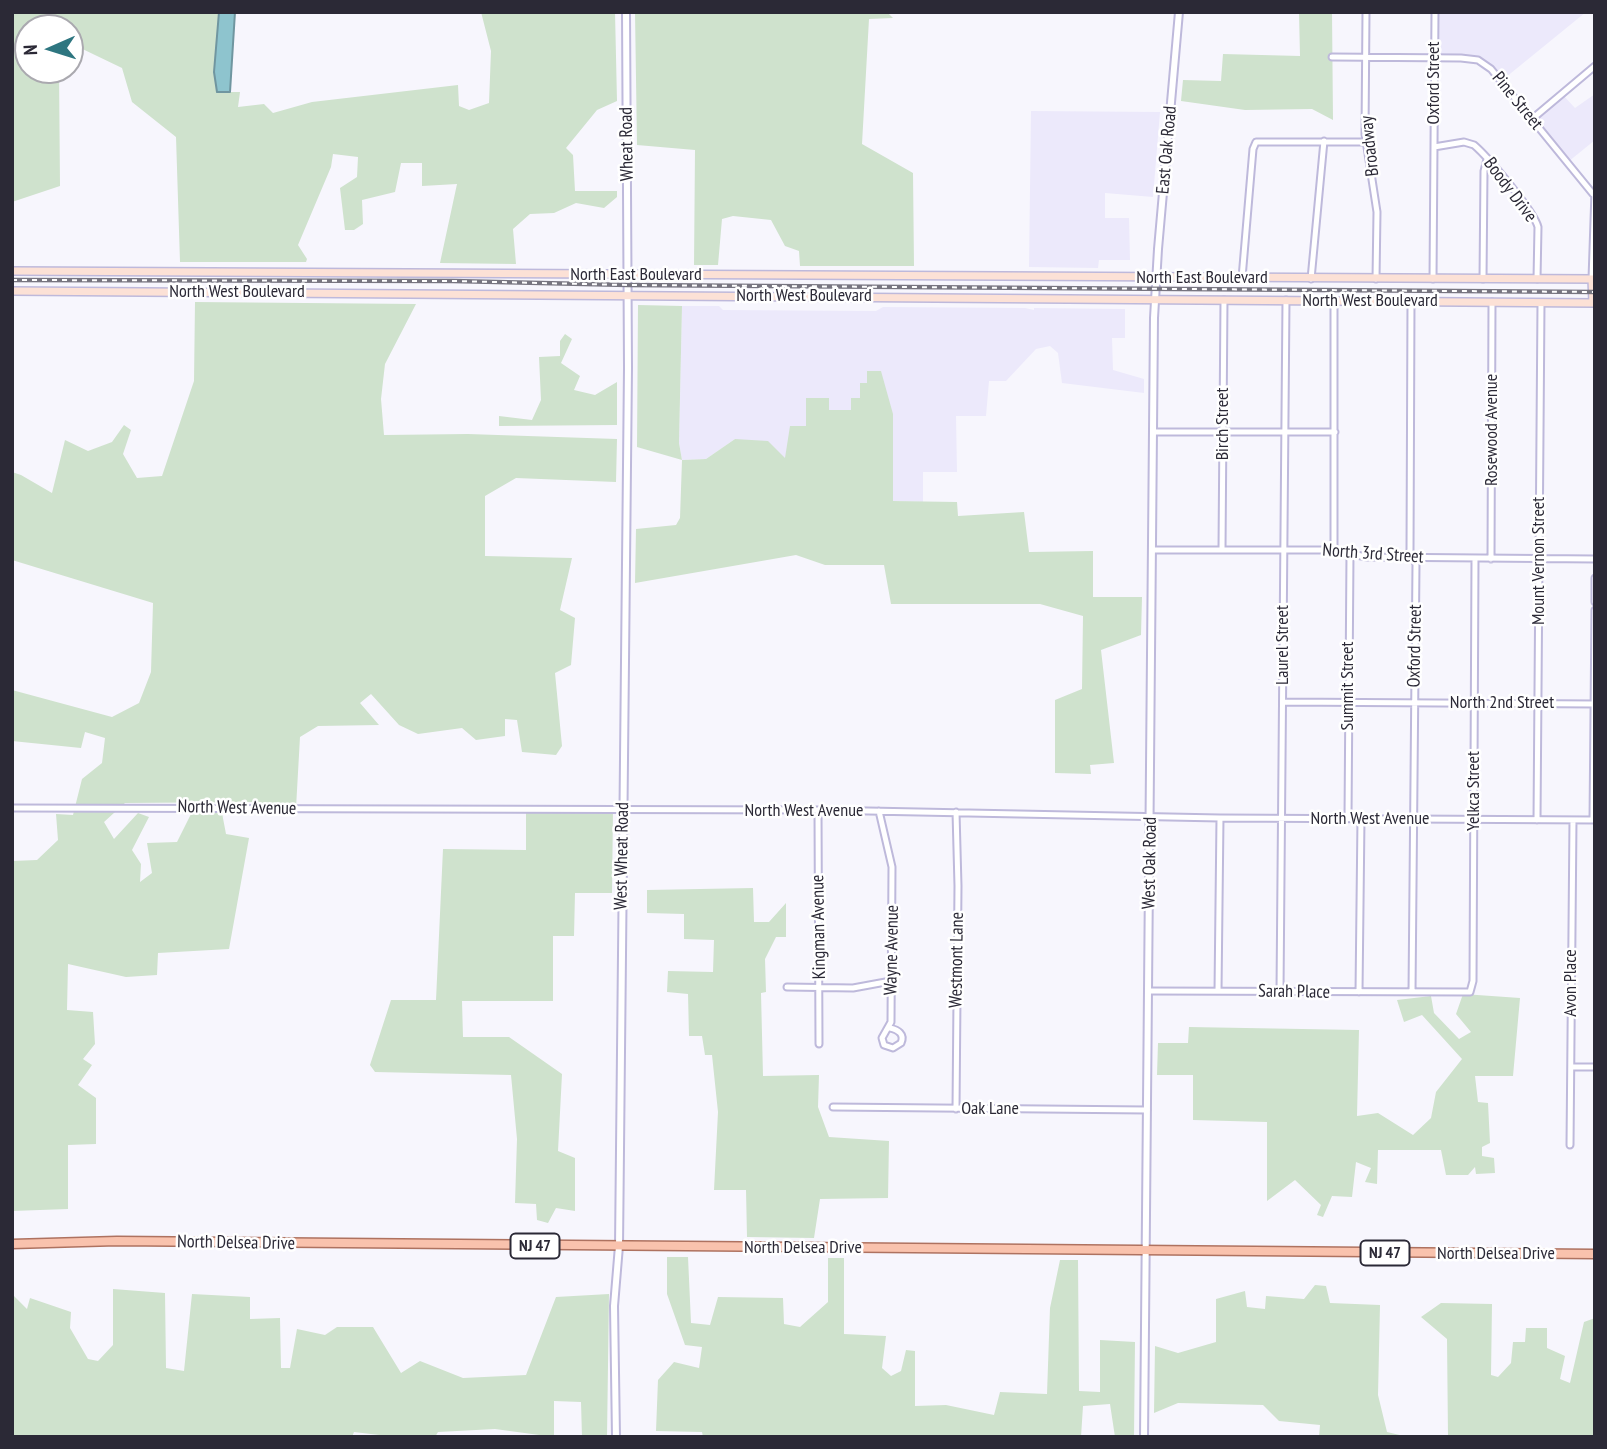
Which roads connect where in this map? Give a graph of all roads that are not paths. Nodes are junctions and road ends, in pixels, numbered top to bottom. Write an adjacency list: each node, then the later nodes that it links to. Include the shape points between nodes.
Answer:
1 (626, 12): 16 (street, Wheat Road)
2 (1179, 12): 17 (street, East Oak Road)
3 (1366, 12): 6 (street, Broadway)
4 (1435, 12): 7 (street, Oxford Street)
5 (1332, 57): 6 (street, Pine Street)
6 (1366, 58): 7 (street, Pine Street); 11 (street, Broadway)
7 (1434, 58): 9 (street, Pine Street, via 1470,58 1485,64); 12 (street, Oxford Street)
8 (1595, 66): 9 (street)
9 (1532, 119): 14 (street, Pine Street)
10 (1324, 141): 11 (street); 18 (street, via 1260,141 1254,145); 19 (street)
11 (1366, 142): 20 (street, Broadway, via 1376,202)
12 (1434, 148): 13 (street, Boody Drive, via 1468,143); 21 (street, Oxford Street)
13 (1487, 159): 22 (street); 23 (street, Boody Drive, via 1536,221)
14 (1594, 193): 24 (street)
15 (12, 271): 16 (main road, North East Boulevard)
16 (628, 275): 17 (main road, North East Boulevard); 27 (street, West Wheat Road)
17 (1156, 278): 18 (main road, North East Boulevard); 25 (street, East Oak Road)
18 (1242, 278): 19 (main road, North East Boulevard)
19 (1311, 279): 20 (main road, North East Boulevard)
20 (1376, 279): 21 (main road, North East Boulevard)
21 (1433, 279): 22 (main road, North East Boulevard)
22 (1483, 279): 23 (main road, North East Boulevard)
23 (1538, 279): 24 (main road, North East Boulevard)
24 (1593, 279): 35 (main road)
25 (1155, 288): 28 (street, West Oak Road)
26 (12, 290): 27 (main road, North West Boulevard)
27 (628, 295): 28 (main road, North West Boulevard); 61 (street, West Wheat Road)
28 (1155, 299): 29 (main road, North West Boulevard); 36 (street, West Oak Road)
29 (1224, 300): 30 (main road, North West Boulevard); 37 (street, Birch Street)
30 (1286, 300): 31 (main road, North West Boulevard); 38 (street, Laurel Street)
31 (1334, 300): 32 (main road, North West Boulevard); 39 (street)
32 (1411, 301): 33 (main road, North West Boulevard); 45 (street, Oxford Street)
33 (1492, 302): 34 (main road, North West Boulevard); 47 (street, Rosewood Avenue)
34 (1541, 303): 35 (main road, North West Boulevard); 48 (street, Mount Vernon Street)
35 (1594, 305)
36 (1154, 432): 37 (street); 42 (street, West Oak Road)
37 (1223, 432): 38 (street); 40 (street, Birch Street)
38 (1284, 432): 39 (street); 41 (street, Laurel Street)
39 (1335, 432): 43 (street)
40 (1223, 549): 41 (street, North 3rd Street); 42 (street, North 3rd Street)
41 (1284, 549): 43 (street, North 3rd Street); 53 (street, Laurel Street)
42 (1152, 550): 64 (street, West Oak Road)
43 (1334, 550): 44 (street, North 3rd Street)
44 (1350, 554): 45 (street, North 3rd Street); 54 (street, Summit Street)
45 (1413, 558): 46 (street, North 3rd Street); 55 (street, Oxford Street)
46 (1475, 558): 47 (street, North 3rd Street); 56 (street, Yelkca Street)
47 (1490, 559): 48 (street, North 3rd Street)
48 (1539, 559): 49 (street, North 3rd Street); 57 (street, Mount Vernon Street)
49 (1595, 559)
50 (1595, 578): 51 (street)
51 (1595, 603)
52 (1595, 610): 58 (street)
53 (1283, 702): 54 (street, North 2nd Street); 66 (street, Laurel Street)
54 (1348, 702): 55 (street, North 2nd Street); 67 (street, Summit Street)
55 (1414, 703): 56 (street, North 2nd Street); 69 (street, Oxford Street)
56 (1474, 703): 57 (street, North 2nd Street); 70 (street, Yelkca Street)
57 (1538, 704): 58 (street, North 2nd Street); 71 (street, Mount Vernon Street)
58 (1594, 704): 73 (street)
59 (12, 808): 61 (street, North West Avenue)
60 (818, 810): 61 (street, North West Avenue); 62 (street, North West Avenue); 75 (street, Kingman Avenue)
61 (623, 811): 92 (street, West Wheat Road)
62 (879, 811): 63 (street, North West Avenue); 74 (street, Wayne Avenue, via 892,867)
63 (956, 812): 64 (street, North West Avenue); 88 (street, Westmont Lane)
64 (1150, 816): 65 (street, North West Avenue); 77 (street, West Oak Road)
65 (1220, 817): 66 (street, North West Avenue); 78 (street)
66 (1282, 818): 67 (street, North West Avenue); 79 (street, Laurel Street)
67 (1348, 818): 68 (street, North West Avenue)
68 (1361, 818): 69 (street, North West Avenue); 80 (street)
69 (1413, 819): 70 (street, North West Avenue); 81 (street, Oxford Street)
70 (1474, 820): 71 (street, North West Avenue); 82 (street, Yelkca Street, via 1473,986 1470,992)
71 (1536, 820): 72 (street, North West Avenue)
72 (1573, 820): 73 (street, North West Avenue); 85 (street, Avon Place)
73 (1594, 820)
74 (891, 981): 75 (street, via 861,987); 83 (street, Wayne Avenue, via 891,1022 882,1038 884,1045 893,1048 902,1037)
75 (820, 986): 76 (street); 84 (street, Kingman Avenue)
76 (787, 987)
77 (1148, 991): 78 (street, Sarah Place); 89 (street, West Oak Road)
78 (1217, 991): 79 (street, Sarah Place)
79 (1280, 991): 80 (street, Sarah Place)
80 (1359, 992): 81 (street, Sarah Place)
81 (1412, 992): 82 (street, Sarah Place)
82 (1439, 993)
83 (890, 1028)
84 (819, 1044)
85 (1571, 1067): 86 (street); 90 (street, Avon Place)
86 (1595, 1067)
87 (833, 1107): 88 (street, Oak Lane)
88 (956, 1109): 89 (street, Oak Lane)
89 (1147, 1110): 93 (street, West Oak Road)
90 (1570, 1145)
91 (12, 1244): 92 (main road, North Delsea Drive / NJ 47)
92 (619, 1246): 93 (main road, North Delsea Drive / NJ 47); 95 (street, West Wheat Road, via 614,1306)
93 (1146, 1251): 94 (main road, North Delsea Drive / NJ 47); 96 (street, West Oak Road)
94 (1595, 1254)
95 (615, 1437)
96 (1144, 1437)

